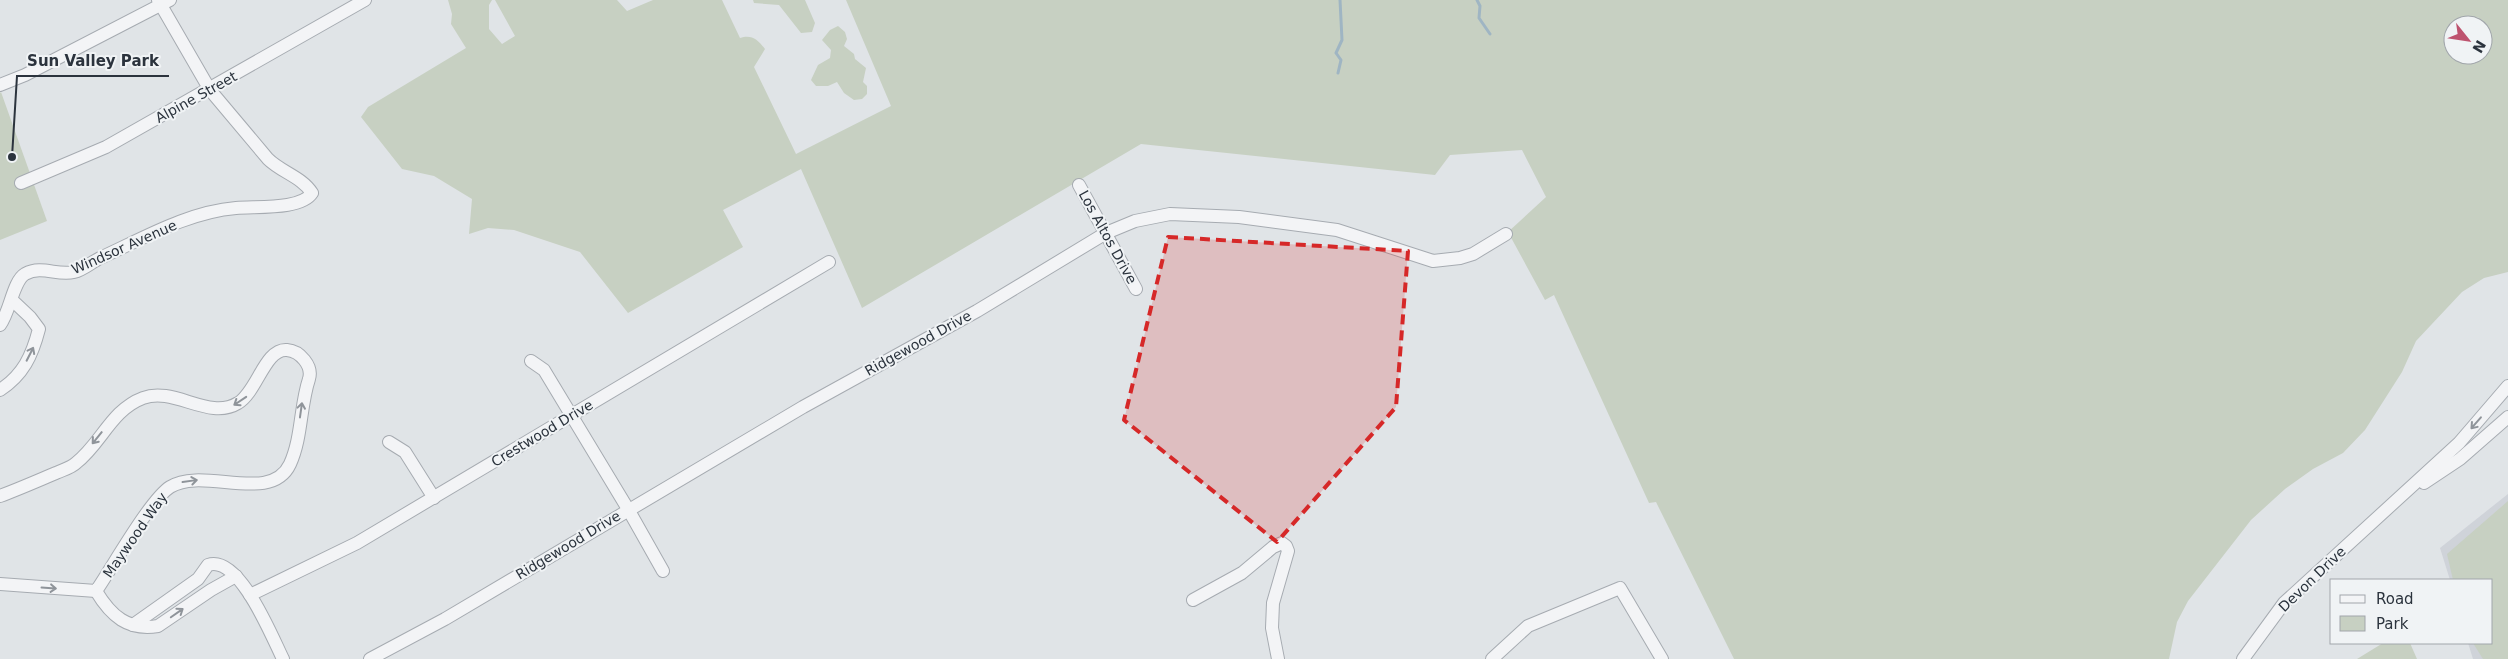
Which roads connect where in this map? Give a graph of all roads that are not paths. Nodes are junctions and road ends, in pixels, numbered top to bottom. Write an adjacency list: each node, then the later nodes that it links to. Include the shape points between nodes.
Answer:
1 (365, 0): 4 (street, Alpine Street)
2 (163, 2): 3 (street, via 25,75); 4 (street)
3 (0, 84)
4 (210, 90): 5 (street, Alpine Street, via 106,147); 11 (street, Windsor Avenue, via 273,163 312,193 308,200 215,211 186,218 92,261 76,272 40,269 24,275)
5 (21, 182)
6 (1079, 185): 7 (street, Los Altos Drive)
7 (1106, 233): 8 (street, Ridgewood Drive, via 1135,221 1170,214 1240,217 1337,230 1433,261 1473,254); 10 (street, Los Altos Drive); 22 (street, Ridgewood Drive, via 977,311)
8 (1506, 234)
9 (829, 262): 16 (street, Crestwood Drive)
10 (1136, 289)
11 (12, 300): 12 (street); 15 (street, one-way to 11, via 16,379 34,350 38,330)
12 (0, 325)
13 (530, 361): 16 (street, via 544,370)
14 (2508, 386): 21 (street, Devon Drive, one-way to 21, via 2458,444)
15 (0, 390)
16 (572, 415): 20 (street, Crestwood Drive); 22 (street)
17 (2508, 417): 21 (street, Devon Drive, via 2460,459)
18 (389, 442): 20 (street, via 405,452)
19 (0, 496): 26 (street, Maywood Way, one-way to 19, via 155,502 171,486 195,479 259,484 277,478 290,465 310,374 306,361 297,353 285,350 275,353 250,394 229,408 199,405 176,398 144,397 114,417 76,464)
20 (434, 498): 27 (street, Crestwood Drive, via 357,543)
21 (2388, 506): 35 (street, Devon Drive, via 2284,603)
22 (628, 509): 23 (street); 31 (street, Ridgewood Drive, via 445,619)
23 (663, 571)
24 (236, 576): 27 (street); 29 (street, Maywood Way, one-way to 24, via 158,626); 29 (street, via 218,564 208,565 198,579)
25 (0, 584): 26 (street, Maywood Way, one-way to 26)
26 (96, 591): 29 (street, Maywood Way, via 116,618)
27 (250, 595): 30 (street)
28 (1193, 600): 32 (street, via 1242,572 1282,543 1288,551 1273,603 1272,628)
29 (133, 625)
30 (283, 659)
31 (370, 659)
32 (1278, 659)
33 (1492, 659): 34 (street, via 1528,626 1620,588)
34 (1662, 659)
35 (2243, 659)

